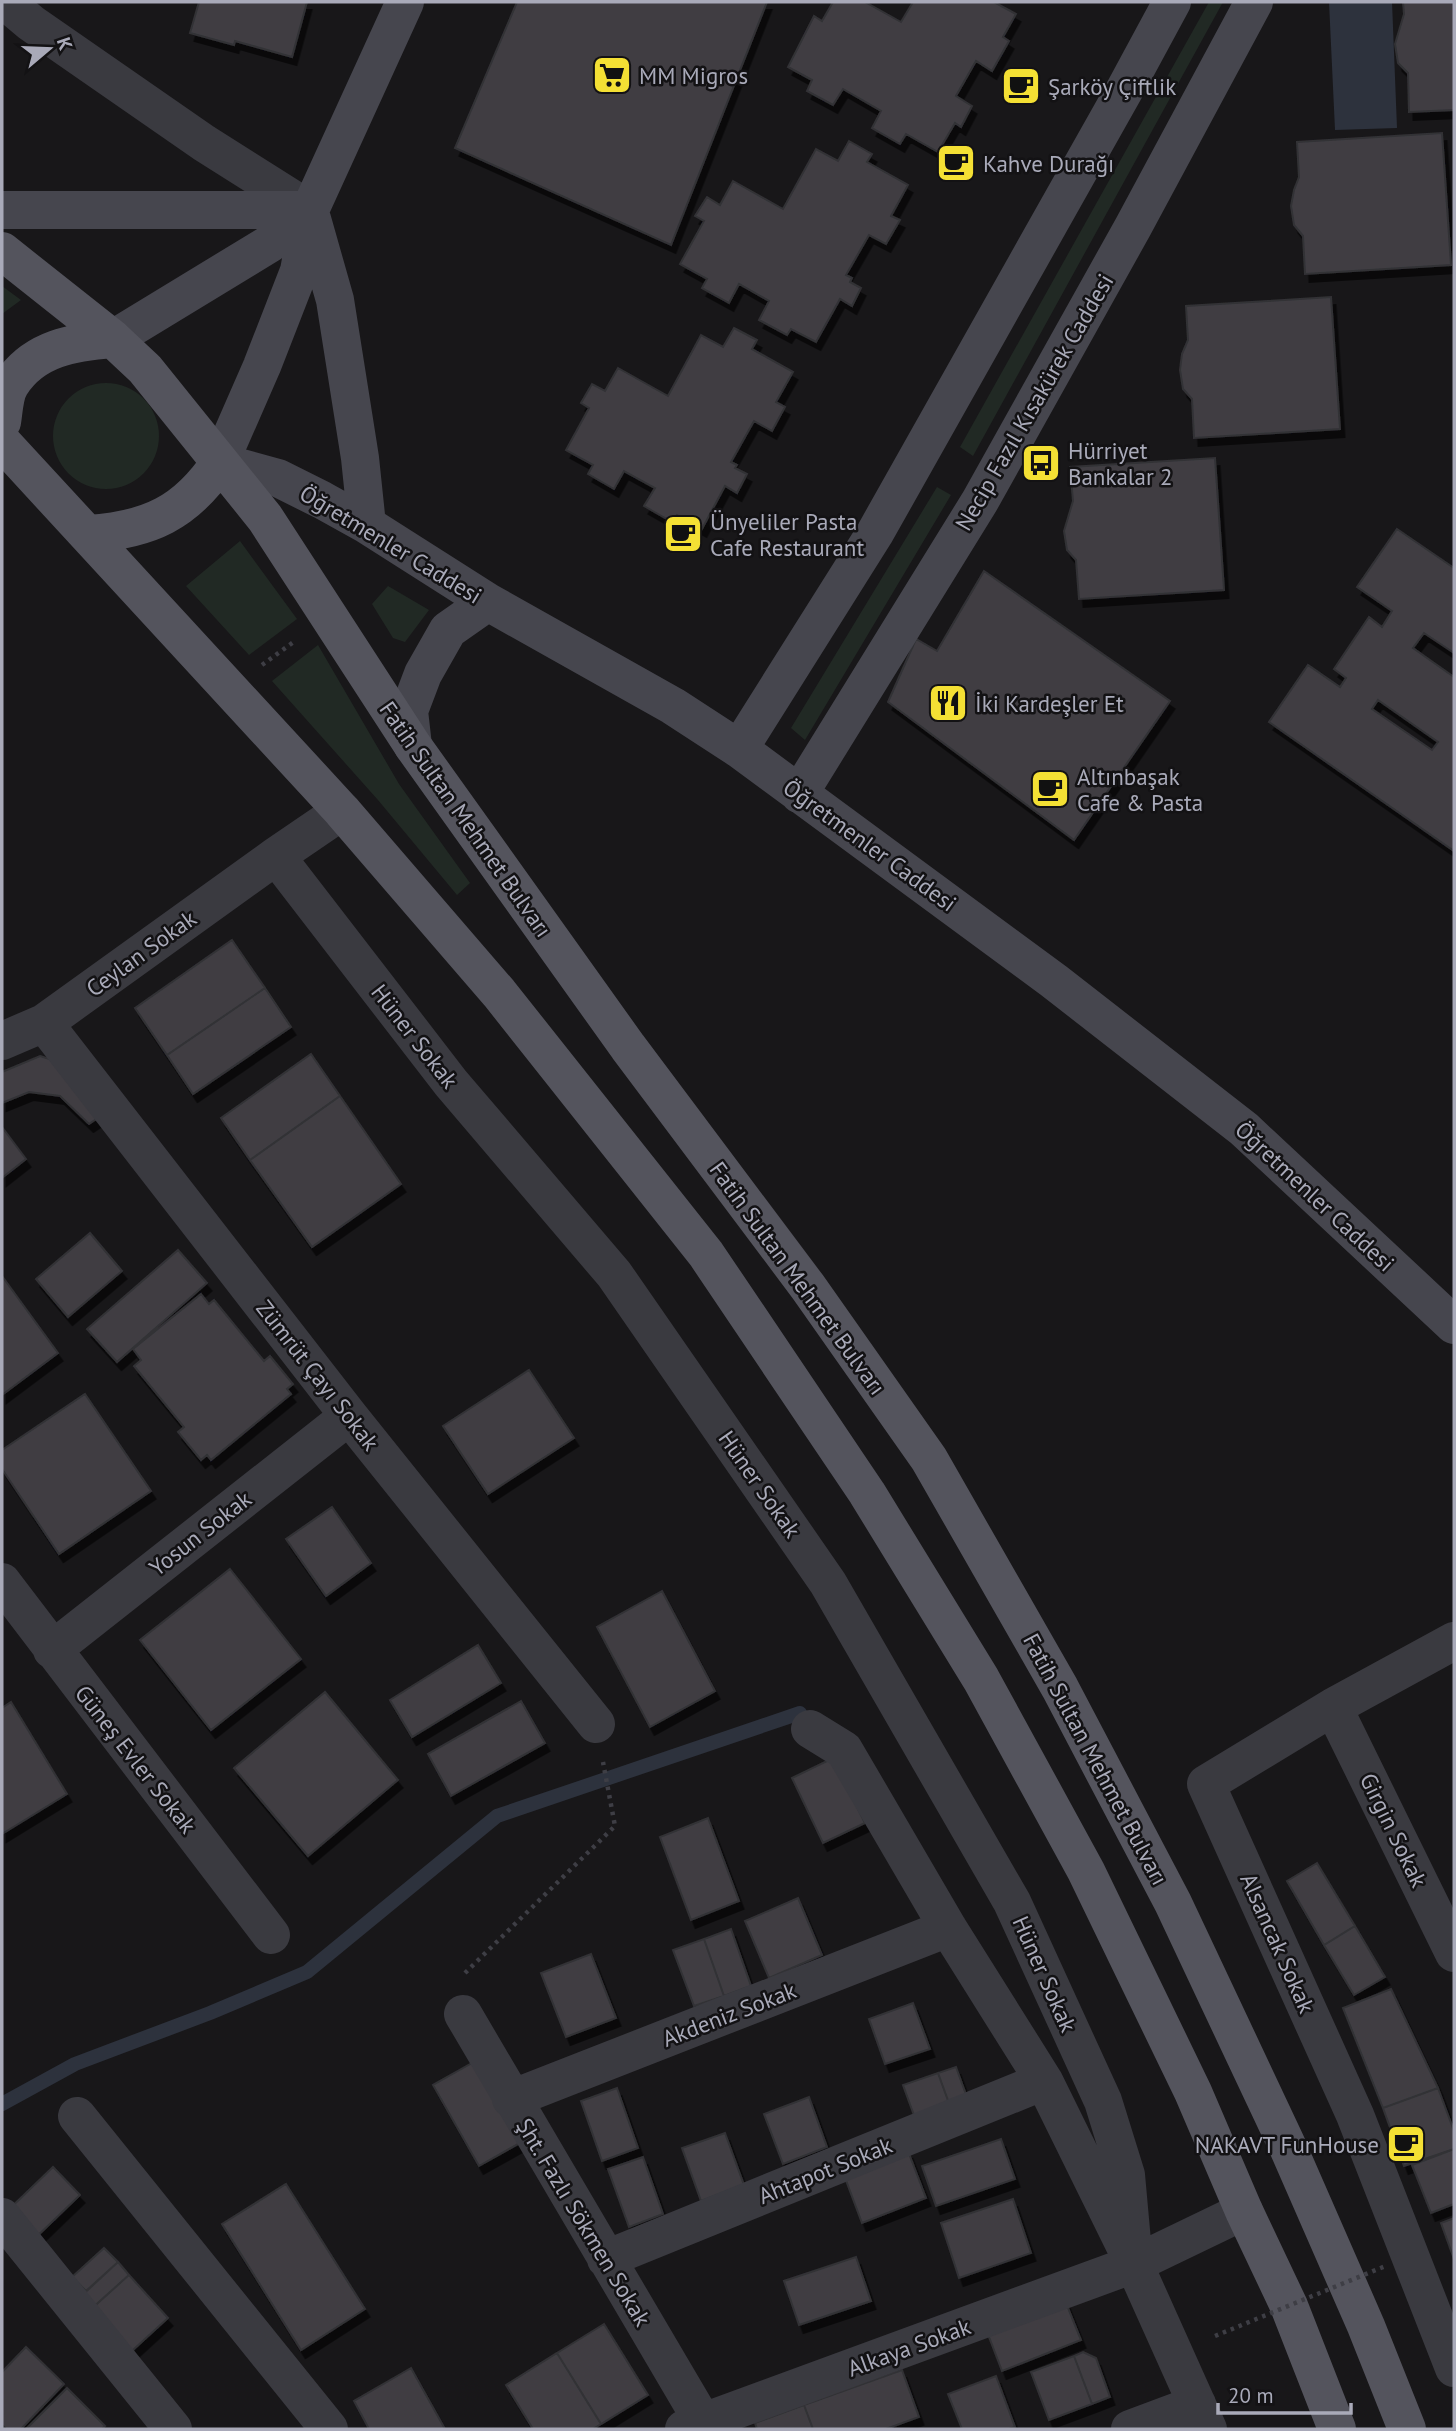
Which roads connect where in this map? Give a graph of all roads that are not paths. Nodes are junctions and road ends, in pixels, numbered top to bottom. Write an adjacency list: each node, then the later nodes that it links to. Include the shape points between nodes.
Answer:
1 (6, 2): 6 (street, via 204,143)
2 (405, 2): 6 (main road)
3 (1172, 2): 16 (main road, via 889,510)
4 (1254, 2): 17 (main road, Necip Fazıl Kısakürek Caddesi, via 980,501)
5 (2, 210): 6 (main road)
6 (310, 210): 8 (main road, via 269,244); 11 (main road, via 299,271); 12 (main road, via 337,312)
7 (2, 251): 8 (main road, Fatih Sultan Mehmet Bulvarı)
8 (113, 339): 9 (main road, via 76,341 41,356 9,386); 11 (main road, Fatih Sultan Mehmet Bulvarı, via 145,369)
9 (2, 422)
10 (2, 442): 13 (main road)
11 (220, 462): 12 (main road, Öğretmenler Caddesi, via 278,478); 13 (main road, via 195,495 169,514 119,532); 15 (main road, Fatih Sultan Mehmet Bulvarı, via 265,517)
12 (367, 525): 14 (main road, Öğretmenler Caddesi)
13 (88, 534): 18 (main road)
14 (488, 602): 15 (main road, via 448,631 423,674 409,711); 16 (main road, Öğretmenler Caddesi, via 673,706)
15 (413, 746): 48 (main road, Fatih Sultan Mehmet Bulvarı, via 929,1459 1060,1688 1173,1903 1291,2154)
16 (739, 749): 17 (main road, Öğretmenler Caddesi)
17 (799, 794): 22 (main road, Öğretmenler Caddesi, via 1054,981 1244,1129)
18 (342, 811): 19 (street); 37 (main road, via 499,993 706,1254 867,1493 981,1679 1086,1871 1194,2092)
19 (276, 856): 20 (street, Ceylan Sokak); 40 (street, Hüner Sokak, via 450,1083 614,1274 828,1583 1013,1902 1103,2101 1126,2175)
20 (44, 1023): 21 (street, Ceylan Sokak); 23 (street, Zümrüt Çayı Sokak)
21 (2, 1041)
22 (1454, 1325)
23 (349, 1416): 26 (street, Yosun Sokak); 28 (street, Zümrüt Çayı Sokak)
24 (2, 1582): 26 (street, Güneş Evler Sokak)
25 (1454, 1641): 27 (street, Alsancak Sokak)
26 (52, 1650): 31 (street, Güneş Evler Sokak)
27 (1333, 1707): 32 (street, Girgin Sokak); 41 (street, Alsancak Sokak, via 1206,1784 1355,2115)
28 (596, 1724)
29 (810, 1729): 30 (street, via 844,1750)
30 (948, 1928): 34 (street); 35 (street, Akdeniz Sokak)
31 (271, 1935)
32 (1454, 1953)
33 (463, 2014): 35 (street, Şht. Fazlı Sökmen Sokak)
34 (1044, 2081): 39 (street, Ahtapot Sokak); 40 (street)
35 (511, 2099): 39 (street, Şht. Fazlı Sökmen Sokak)
36 (77, 2116): 45 (street)
37 (1244, 2211): 40 (street, Alkaya Sokak); 47 (main road, via 1289,2306)
38 (2, 2217): 44 (street)
39 (606, 2259): 43 (street, Şht. Fazlı Sökmen Sokak)
40 (1134, 2264): 42 (street); 43 (street, Alkaya Sokak)
41 (1454, 2368)
42 (1203, 2417): 46 (street)
43 (698, 2427)
44 (173, 2429)
45 (329, 2429)
46 (1130, 2429)
47 (1337, 2429)
48 (1407, 2429)

